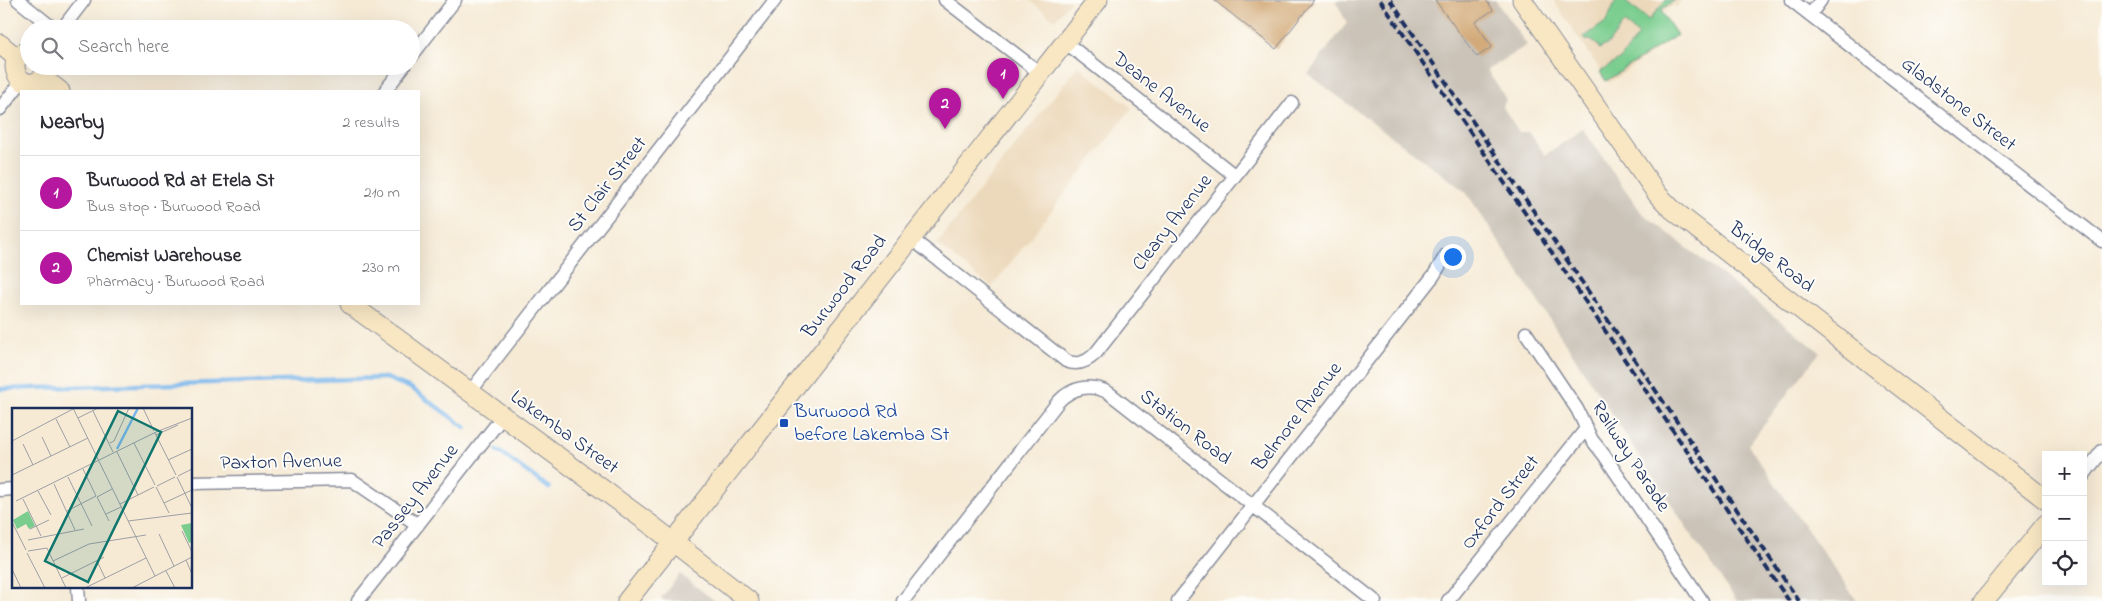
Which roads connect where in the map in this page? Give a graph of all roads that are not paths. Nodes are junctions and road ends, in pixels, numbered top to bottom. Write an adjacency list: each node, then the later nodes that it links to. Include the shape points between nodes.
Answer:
1 (18, 0): 11 (street)
2 (84, 0): 12 (street)
3 (455, 0): 15 (street)
4 (775, 0): 33 (street, St Clair Street)
5 (945, 0): 18 (street)
6 (1098, 0): 13 (main road, Burwood Road)
7 (1522, 0): 39 (main road, Bridge Road, via 1658,195)
8 (1791, 0): 10 (street, Gladstone Street)
9 (1821, 0): 10 (street)
10 (1810, 15): 29 (street, Gladstone Street)
11 (43, 20)
12 (69, 20)
13 (1065, 42): 18 (main road, Burwood Road); 27 (street, Deane Avenue)
14 (0, 44): 16 (main road)
15 (420, 45)
16 (20, 54)
17 (20, 58): 22 (main road, via 15,63 16,73)
18 (1040, 73): 28 (main road, Burwood Road)
19 (42, 75): 22 (main road, via 33,83)
20 (47, 75): 23 (main road)
21 (397, 75): 24 (street)
22 (22, 81): 26 (street)
23 (59, 90)
24 (386, 90)
25 (1292, 103): 27 (street, Cleary Avenue)
26 (0, 109)
27 (1234, 175): 28 (street, Cleary Avenue, via 1096,353 1081,363 1066,361)
28 (912, 239): 43 (main road, Burwood Road)
29 (2102, 241)
30 (1446, 255): 40 (street, Belmore Avenue, via 1434,275)
31 (351, 305): 33 (main road, Lakemba Street)
32 (1526, 333): 35 (street, Railway Parade, via 1577,409)
33 (470, 392): 34 (main road, Lakemba Street)
34 (504, 416): 41 (street, Passey Avenue); 43 (main road, Lakemba Street)
35 (1585, 430): 52 (street, Oxford Street); 53 (street, Railway Parade)
36 (2102, 452): 37 (street)
37 (2087, 471)
38 (192, 483): 41 (street, Paxton Avenue, via 352,480)
39 (2042, 497)
40 (1253, 505): 49 (street, Station Road, via 1109,393 1085,387 1068,393 1058,402); 50 (street, Belmore Avenue); 51 (street, Station Road)
41 (418, 525): 46 (street, Passey Avenue)
42 (2042, 529): 54 (main road)
43 (673, 542): 47 (main road, Burwood Road); 48 (main road, Lakemba Street)
44 (78, 588): 45 (street)
45 (79, 601)
46 (358, 601)
47 (627, 601)
48 (749, 601)
49 (903, 601)
50 (1178, 601)
51 (1375, 601)
52 (1448, 601)
53 (1702, 601)
54 (1984, 601)

